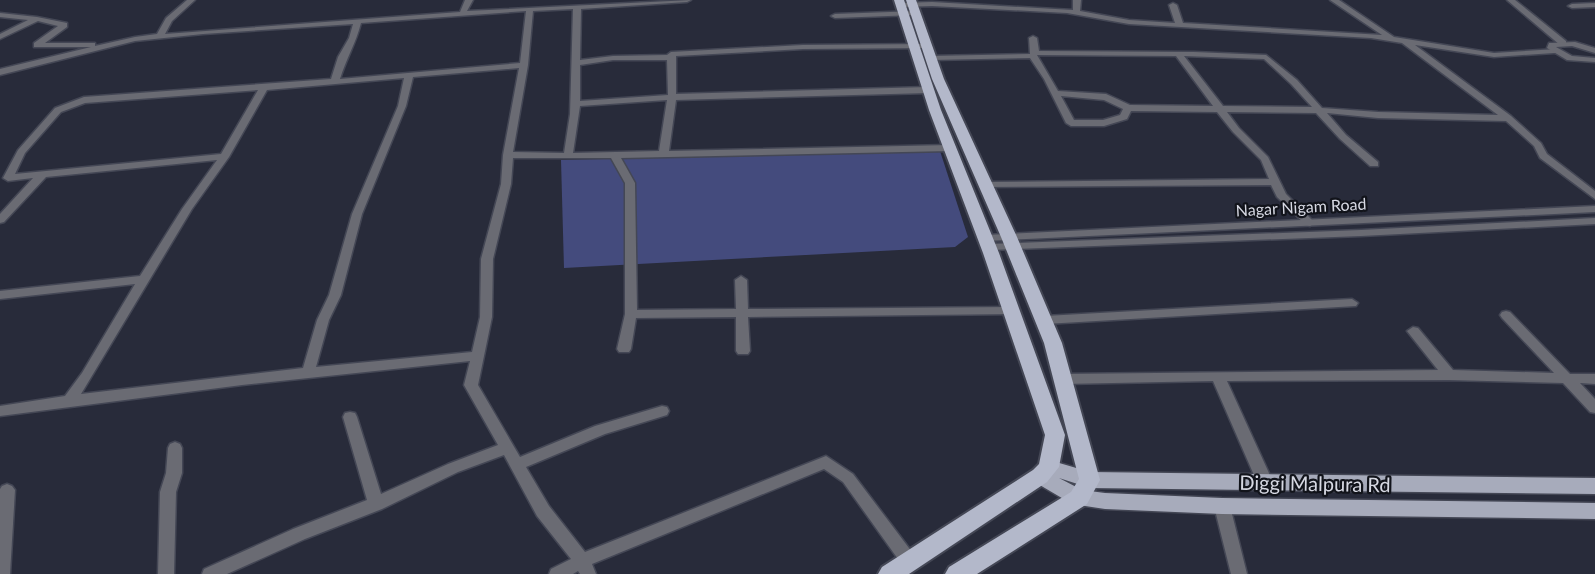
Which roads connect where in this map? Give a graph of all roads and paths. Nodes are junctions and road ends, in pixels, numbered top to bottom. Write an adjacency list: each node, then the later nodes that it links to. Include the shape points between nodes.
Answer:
1 (191, 0): 22 (street, via 169,20)
2 (469, 0): 16 (street)
3 (687, 0): 12 (street)
4 (1077, 0): 14 (street)
5 (1334, 0): 24 (street)
6 (1511, 0): 25 (street)
7 (556, 4): 12 (street); 13 (street)
8 (1173, 5): 20 (street)
9 (1595, 5): 11 (street)
10 (907, 6): 14 (street, via 932,4); 17 (street); 27 (highway)
11 (1572, 6)
12 (577, 7): 34 (street)
13 (530, 9): 16 (street); 35 (street)
14 (1076, 13): 20 (street)
15 (0, 15): 18 (street)
16 (462, 15): 19 (street)
17 (835, 16)
18 (37, 19): 21 (street); 26 (street, via 64,25 37,45)
19 (357, 23): 22 (street); 38 (street)
20 (1180, 26): 24 (street)
21 (0, 37)
22 (159, 37): 26 (street)
23 (1033, 38): 31 (street)
24 (1397, 39): 29 (street, via 1494,55); 47 (street)
25 (1563, 43): 28 (street); 29 (street, via 1552,45)
26 (112, 45): 36 (street)
27 (923, 50): 31 (street); 32 (street, via 726,51 671,54); 40 (highway); 59 (highway)
28 (1594, 50)
29 (1554, 51): 33 (street)
30 (1178, 54): 31 (street); 45 (street); 46 (street, via 1266,57)
31 (1033, 55): 41 (street)
32 (672, 57): 34 (street, via 623,57); 42 (street)
33 (1593, 62)
34 (575, 63): 43 (street)
35 (524, 65): 37 (street); 53 (street)
36 (0, 72)
37 (409, 76): 38 (street); 80 (street, via 402,106 357,214)
38 (335, 82): 39 (street)
39 (264, 87): 55 (street); 57 (street, via 84,100 58,110 21,152 8,178)
40 (928, 90): 42 (street); 50 (highway)
41 (1054, 93): 44 (street, via 1106,97); 48 (street)
42 (672, 97): 43 (street); 51 (street)
43 (574, 104): 54 (street)
44 (1128, 108): 45 (street); 48 (street, via 1124,117 1104,123)
45 (1220, 109): 46 (street); 58 (street, via 1265,159)
46 (1318, 110): 47 (street); 56 (street)
47 (1508, 118): 60 (street, via 1538,145 1543,156)
48 (1071, 123): 49 (street)
49 (1076, 136)
50 (950, 148): 51 (street); 65 (highway)
51 (664, 153): 52 (street)
52 (614, 154): 54 (street); 73 (street, via 630,183)
53 (508, 155): 54 (street); 79 (street, via 506,184 487,259 486,317)
54 (568, 156)
55 (224, 157): 57 (street); 67 (street)
56 (1374, 164)
57 (43, 174): 62 (street)
58 (1275, 182): 59 (street); 64 (street, via 1281,195)
59 (985, 185): 66 (highway)
60 (1595, 196)
61 (1595, 209): 64 (street, Nagar Nigam Road)
62 (0, 220)
63 (1595, 221): 66 (street, Nagar Nigam Road, via 1361,233)
64 (1310, 223): 66 (street, Nagar Nigam Road)
65 (987, 242): 66 (street); 71 (highway)
66 (1011, 242): 75 (highway)
67 (144, 279): 69 (street); 86 (street)
68 (741, 280): 72 (street)
69 (0, 295)
70 (1352, 303): 75 (street)
71 (1012, 311): 72 (street); 94 (highway, via 1055,435)
72 (743, 313): 73 (street); 78 (street)
73 (631, 314): 77 (street)
74 (1506, 315): 83 (street)
75 (1045, 320): 84 (highway)
76 (1413, 331): 81 (street)
77 (624, 349)
78 (743, 351)
79 (478, 356): 80 (street); 92 (street, via 471,385)
80 (308, 373): 86 (street)
81 (1449, 375): 82 (street); 83 (street)
82 (1218, 376): 84 (street); 95 (street)
83 (1564, 378): 85 (street); 87 (street)
84 (1063, 379): 97 (highway)
85 (1595, 379)
86 (70, 400): 88 (street)
87 (1595, 408)
88 (0, 411)
89 (662, 411): 93 (street, via 600,430)
90 (350, 417): 99 (street)
91 (175, 448): 105 (street, via 168,492)
92 (507, 448): 93 (street); 99 (street)
93 (516, 465): 103 (street, via 543,511)
94 (1044, 471): 97 (main road, Diggi Malpura Rd); 102 (highway)
95 (1265, 482): 96 (main road, Diggi Malpura Rd); 97 (main road, Diggi Malpura Rd)
96 (1595, 486)
97 (1084, 489): 100 (main road, Diggi Malpura Rd); 109 (highway)
98 (7, 490): 104 (street)
99 (376, 504): 106 (street)
100 (1222, 506): 101 (main road, Diggi Malpura Rd); 110 (street)
101 (1595, 511)
102 (909, 561): 103 (street, via 848,478 826,462); 108 (highway)
103 (585, 568): 107 (street)
104 (2, 574)
105 (166, 574)
106 (210, 574)
107 (557, 574)
108 (890, 574)
109 (957, 574)
110 (1239, 574)

